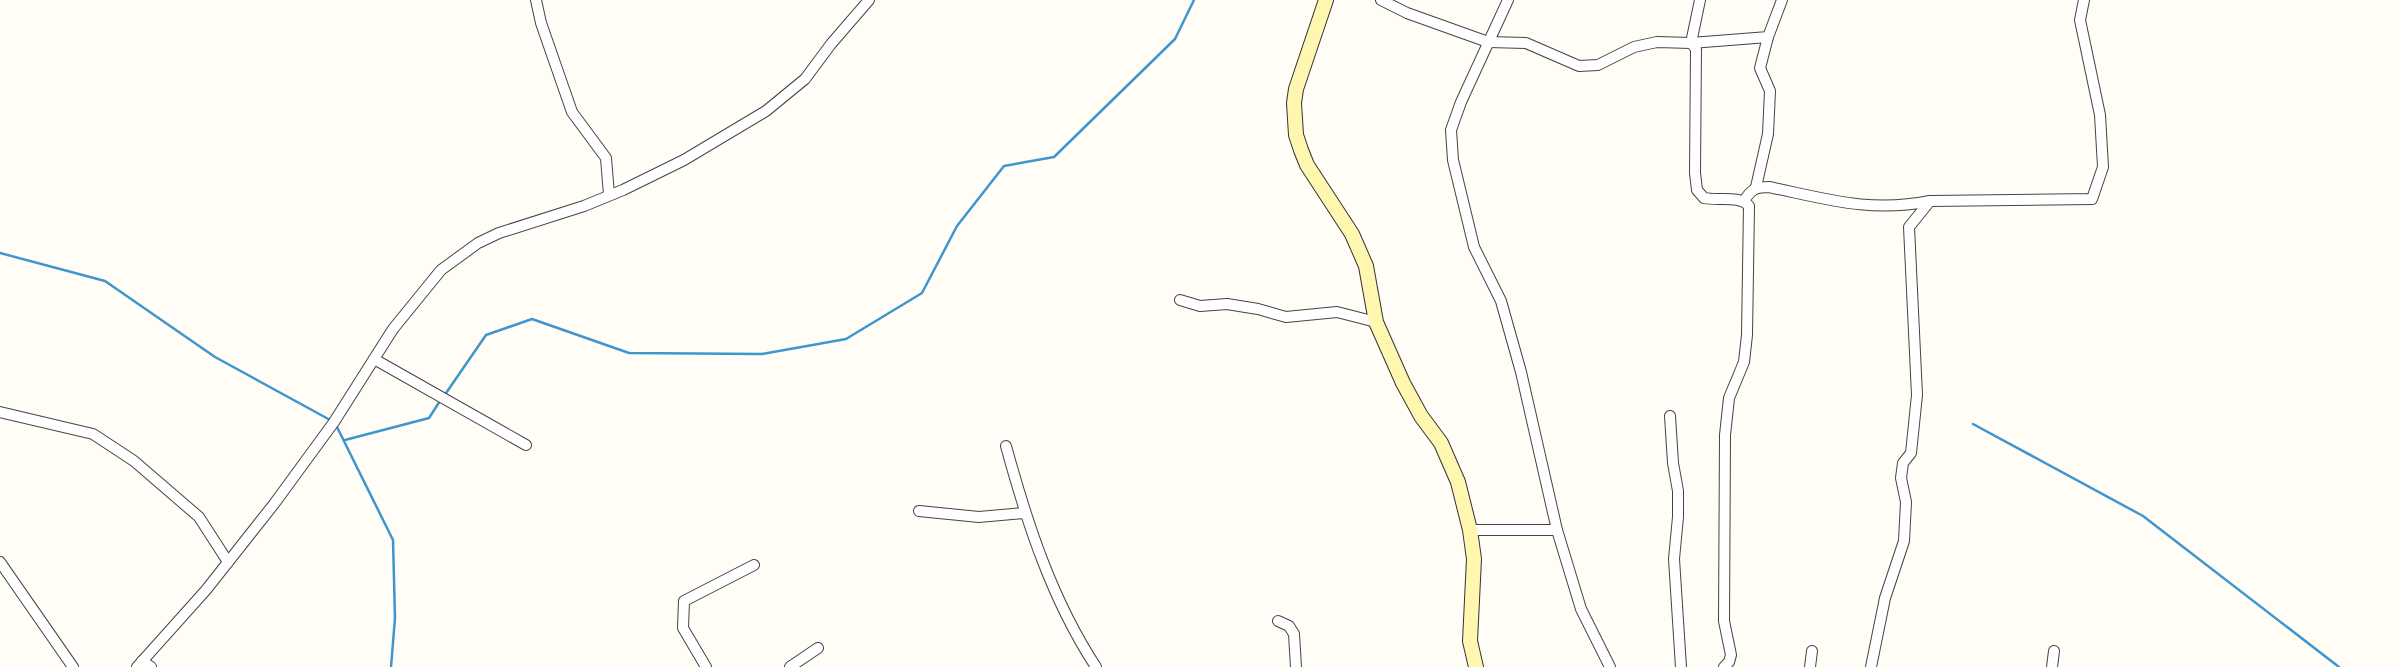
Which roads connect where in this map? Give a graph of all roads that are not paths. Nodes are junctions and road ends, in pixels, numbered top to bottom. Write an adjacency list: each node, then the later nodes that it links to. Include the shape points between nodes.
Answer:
1 (536, 0): 13 (street, via 572,112 606,158)
2 (869, 0): 13 (street, via 805,79 766,111 684,160)
3 (1326, 0): 17 (street, via 1296,89 1296,135 1307,165 1340,213 1361,254)
4 (1381, 0): 10 (street, via 1407,13)
5 (1508, 0): 10 (street)
6 (1700, 0): 11 (street)
7 (1782, 0): 9 (street)
8 (2084, 0): 15 (street, via 2080,20 2100,115 2103,167 2092,199)
9 (1768, 37): 11 (street); 12 (street, via 1760,68 1770,91 1768,134)
10 (1488, 42): 11 (street, via 1526,43 1579,66 1598,65 1634,47 1657,42); 26 (street, via 1450,130 1453,160 1474,247 1502,301)
11 (1690, 43): 14 (street, via 1696,49 1697,190 1704,198)
12 (1756, 187): 14 (street); 15 (street, via 1859,206 1888,207)
13 (609, 196): 18 (street, via 499,233 458,256 426,285)
14 (1744, 201): 44 (street, via 1749,206 1747,335 1744,362 1729,398 1726,435 1724,621 1731,655)
15 (1930, 201): 46 (street, via 1909,227 1917,395 1911,453 1903,463 1901,478 1906,502 1904,541 1885,598)
16 (1180, 300): 17 (street, via 1200,306 1227,304 1286,317 1337,312)
17 (1376, 322): 25 (street, via 1403,384 1451,463)
18 (374, 359): 21 (street); 28 (street, via 334,422)
19 (0, 412): 28 (street, via 93,434 134,461 199,517)
20 (1670, 416): 43 (street, via 1678,492 1674,559)
21 (526, 445)
22 (1006, 446): 24 (street)
23 (919, 511): 24 (street, via 979,516)
24 (1024, 513): 39 (street, via 1058,600)
25 (1470, 530): 26 (street); 41 (street, via 1474,589 1470,641)
26 (1557, 530): 42 (street, via 1582,609)
27 (0, 562): 35 (street)
28 (228, 562): 34 (street)
29 (754, 565): 37 (street, via 684,601 683,628)
30 (1278, 621): 40 (street, via 1289,626 1294,634)
31 (818, 648): 38 (street)
32 (1812, 651): 45 (street)
33 (2054, 651): 47 (street)
34 (140, 664): 36 (street)
35 (74, 667)
36 (151, 667)
37 (706, 667)
38 (790, 667)
39 (1096, 667)
40 (1296, 667)
41 (1476, 667)
42 (1610, 667)
43 (1682, 667)
44 (1724, 667)
45 (1810, 667)
46 (1871, 667)
47 (2052, 667)

